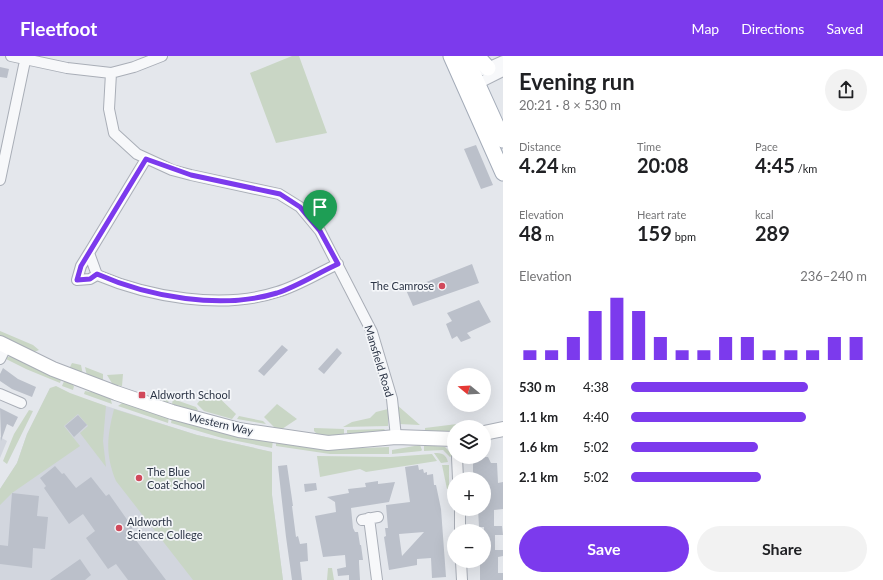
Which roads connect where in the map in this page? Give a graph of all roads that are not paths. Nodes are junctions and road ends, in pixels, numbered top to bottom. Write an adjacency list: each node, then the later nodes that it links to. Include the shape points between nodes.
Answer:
1 (11, 56): 6 (street)
2 (162, 56): 10 (street)
3 (451, 56): 11 (main road)
4 (465, 56): 11 (main road)
5 (477, 56): 8 (main road)
6 (25, 58): 10 (street, via 67,68); 13 (street)
7 (503, 61): 8 (street)
8 (488, 68): 11 (street)
9 (503, 71): 11 (street)
10 (111, 73): 14 (street, Mansfield Road, via 109,109 114,133)
11 (470, 82): 12 (main road); 15 (main road)
12 (503, 140)
13 (3, 153): 16 (street)
14 (146, 159): 17 (street); 18 (street, Mansfield Road, via 191,175 280,194 300,207 320,231)
15 (503, 173)
16 (0, 180)
17 (89, 253): 19 (street); 19 (street, via 81,266 77,280 90,279)
18 (338, 264): 19 (street, via 277,292 218,301 160,295); 25 (street, Mansfield Road, via 372,332 392,399)
19 (97, 274)
20 (2, 350): 25 (street, Western Way, via 172,412 239,430 328,443)
21 (0, 394): 22 (street)
22 (21, 403)
23 (503, 429): 24 (street)
24 (491, 432)
25 (396, 437): 26 (street, Western Way)
26 (447, 439)
27 (370, 518): 29 (street)
28 (461, 568): 30 (street)
29 (377, 580)
30 (462, 580)

